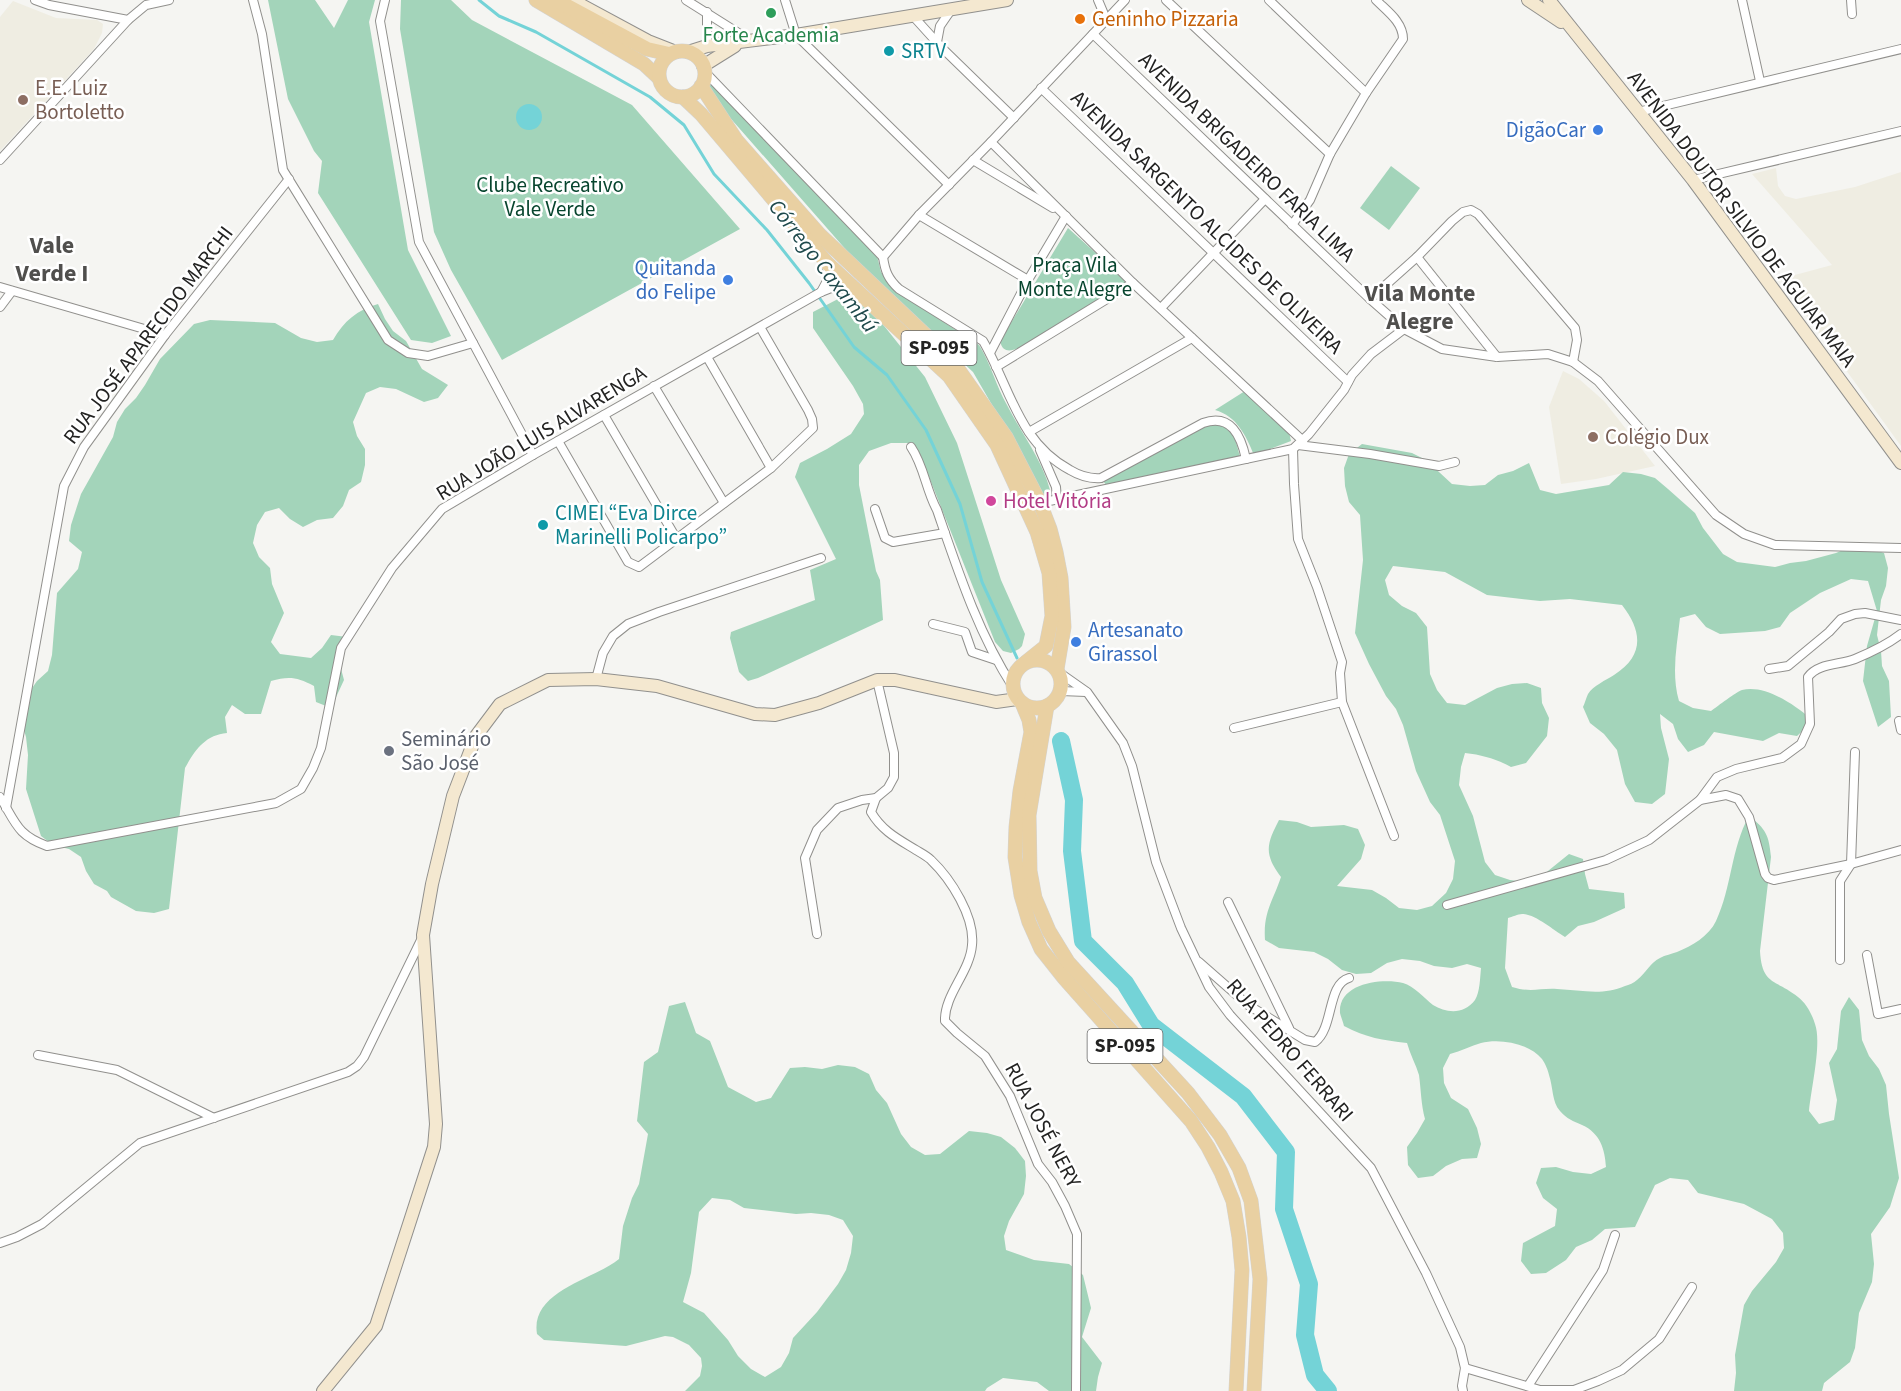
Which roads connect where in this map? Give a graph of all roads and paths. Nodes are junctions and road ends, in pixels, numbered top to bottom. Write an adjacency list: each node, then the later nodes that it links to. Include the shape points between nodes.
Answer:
1 (35, 0): 26 (street)
2 (169, 0): 26 (street, via 146,5)
3 (253, 0): 49 (street, via 284,170)
4 (385, 0): 73 (street, via 380,21 419,242)
5 (536, 0): 36 (main road, SP-095, via 644,64)
6 (556, 0): 34 (main road, via 647,50)
7 (572, 0): 34 (street)
8 (686, 0): 22 (street)
9 (785, 0): 29 (street)
10 (1001, 0): 20 (street)
11 (1098, 0): 25 (street)
12 (1125, 0): 25 (street)
13 (1166, 0): 46 (street)
14 (1269, 0): 40 (street)
15 (1376, 0): 40 (street, via 1397,20 1403,39)
16 (1528, 0): 27 (street)
17 (1549, 0): 27 (street, AVENIDA DOUTOR SILVIO DE AGUIAR MAIA)
18 (1743, 0): 37 (street)
19 (1851, 0): 23 (street)
20 (970, 3): 21 (street)
21 (951, 9): 24 (street); 31 (street, via 940,26)
22 (707, 12): 30 (street); 32 (street)
23 (1852, 14)
24 (913, 16): 29 (street); 31 (street)
25 (1107, 19): 28 (street)
26 (128, 20): 47 (street)
27 (1569, 27): 42 (street, AVENIDA DOUTOR SILVIO DE AGUIAR MAIA)
28 (1093, 34): 39 (street); 52 (street, AVENIDA BRIGADEIRO FARIA LIMA)
29 (796, 35): 30 (street); 51 (street)
30 (747, 42): 32 (street); 35 (street, via 722,53)
31 (937, 42): 43 (street)
32 (707, 46): 34 (street)
33 (1901, 49): 37 (street)
34 (678, 53): 35 (main road, via 694,55); 36 (main road, via 661,65)
35 (703, 69): 38 (main road); 57 (street)
36 (659, 78): 41 (main road, SP-095, via 666,90)
37 (1760, 81): 42 (street)
38 (700, 86): 41 (main road); 98 (main road, SP-095, via 737,141 819,234 951,359 1006,437)
39 (1041, 88): 43 (street); 56 (street, AVENIDA SARGENTO ALCIDES DE OLIVEIRA)
40 (1366, 93): 46 (street)
41 (682, 97): 59 (main road, SP-095, via 701,114)
42 (1638, 112): 50 (street, AVENIDA DOUTOR SILVIO DE AGUIAR MAIA)
43 (1014, 118): 45 (street)
44 (1901, 131): 50 (street)
45 (991, 142): 48 (street); 54 (street)
46 (1330, 154): 55 (street, via 1311,200)
47 (0, 160)
48 (973, 160): 51 (street); 54 (street)
49 (290, 179): 71 (street, RUA JOSÉ APARECIDO MARCHI); 73 (street, via 388,340 408,353 428,356)
50 (1693, 180): 92 (street, AVENIDA DOUTOR SILVIO DE AGUIAR MAIA)
51 (949, 185): 53 (street)
52 (1265, 200): 55 (street, AVENIDA BRIGADEIRO FARIA LIMA); 56 (street)
53 (919, 215): 57 (street); 60 (street)
54 (1066, 216): 60 (street); 61 (street)
55 (1292, 225): 66 (street, AVENIDA BRIGADEIRO FARIA LIMA)
56 (1212, 254): 68 (street); 81 (street, AVENIDA SARGENTO ALCIDES DE OLIVEIRA)
57 (883, 257): 75 (street, via 889,280 983,341)
58 (1417, 257): 66 (street); 74 (street, via 1463,212 1471,210 1478,214 1575,328); 78 (street)
59 (827, 263): 63 (main road, SP-095); 65 (street, via 828,279)
60 (1028, 280): 75 (street)
61 (1133, 283): 68 (street); 80 (street)
62 (0, 287): 64 (street)
63 (857, 290): 65 (street, via 831,288); 108 (main road, SP-095, via 949,376 997,445 1023,501 1049,573 1052,605 1046,646)
64 (12, 291): 67 (street); 71 (street)
65 (820, 293): 69 (street, RUA JOÃO LUIS ALVARENGA)
66 (1370, 299): 70 (street, AVENIDA BRIGADEIRO FARIA LIMA)
67 (0, 307)
68 (1161, 308): 72 (street)
69 (760, 327): 77 (street, RUA JOÃO LUIS ALVARENGA); 93 (street, via 812,419 813,428)
70 (1404, 329): 78 (street, AVENIDA BRIGADEIRO FARIA LIMA, via 1442,349); 81 (street, via 1371,354)
71 (165, 335): 125 (street, RUA JOSÉ APARECIDO MARCHI, via 84,447 64,486)
72 (1192, 338): 84 (street); 86 (street)
73 (473, 343): 89 (street)
74 (1575, 350): 76 (street, AVENIDA BRIGADEIRO FARIA LIMA); 79 (street)
75 (990, 353): 80 (street)
76 (1548, 354): 78 (street, AVENIDA BRIGADEIRO FARIA LIMA); 79 (street)
77 (706, 357): 82 (street, RUA JOÃO LUIS ALVARENGA); 93 (street)
78 (1497, 357)
79 (1573, 362): 102 (street, via 1598,381 1716,515 1744,534 1775,544)
80 (996, 367): 84 (street)
81 (1348, 382): 86 (street)
82 (654, 387): 83 (street, RUA JOÃO LUIS ALVARENGA); 97 (street)
83 (604, 415): 85 (street, RUA JOÃO LUIS ALVARENGA); 101 (street)
84 (1029, 432): 88 (street)
85 (558, 441): 89 (street, RUA JOÃO LUIS ALVARENGA); 101 (street, via 627,562 639,567)
86 (1298, 445): 90 (street); 91 (street, via 1439,466); 118 (street, via 1294,484 1298,539 1342,662)
87 (911, 447): 100 (street)
88 (1038, 447): 94 (street, via 1061,466); 96 (street, via 1056,487)
89 (533, 455): 125 (street, RUA JOÃO LUIS ALVARENGA, via 442,509 392,568 341,648 321,748 301,789 276,803 47,846 21,832)
90 (1246, 459): 94 (street, via 1236,431 1213,419 1101,478); 95 (street)
91 (1455, 462)
92 (1901, 463)
93 (771, 468): 97 (street)
94 (1092, 479): 95 (street)
95 (1096, 492): 96 (street)
96 (1057, 500): 98 (street)
97 (724, 503): 101 (street)
98 (1040, 503): 111 (main road, SP-095, via 1061,578 1064,627)
99 (875, 509): 100 (street, via 885,538 892,542)
100 (945, 533): 107 (street)
101 (676, 538)
102 (1901, 548)
103 (821, 558): 113 (street, via 628,624 613,636 603,653)
104 (1901, 620): 109 (street, via 1865,613 1841,619)
105 (933, 624): 107 (street, via 965,633 972,652)
106 (1901, 634): 112 (street, via 1887,645 1853,660)
107 (996, 660): 117 (street)
108 (1026, 662): 111 (main road, via 1039,659); 117 (main road, SP-095, via 1015,673)
109 (1792, 663): 110 (street); 112 (street)
110 (1769, 669)
111 (1058, 671): 115 (main road, SP-095); 116 (street, RUA PEDRO FERRARI)
112 (1810, 673): 124 (street, via 1810,724 1801,744 1782,758 1717,777)
113 (596, 679): 114 (street, via 657,686 755,714 775,715); 132 (street, via 548,680 500,704 476,736 453,796)
114 (877, 680): 117 (street, via 895,680 996,702); 123 (street, via 894,753 894,777)
115 (1061, 691): 116 (street); 119 (main road)
116 (1087, 692): 134 (street, RUA PEDRO FERRARI, via 1123,743 1156,862)
117 (1018, 696): 119 (main road, via 1034,708); 148 (main road, SP-095, via 1031,732 1020,791 1015,857 1029,922 1041,949 1064,978 1191,1121 1221,1172 1233,1201 1242,1270)
118 (1342, 702): 120 (street); 126 (street)
119 (1047, 706): 149 (main road, SP-095, via 1029,815 1030,871 1035,898 1068,962 1188,1093 1239,1168 1251,1201 1260,1279)
120 (1234, 728)
121 (1855, 752): 128 (street)
122 (0, 796): 125 (street)
123 (876, 798): 131 (street, via 838,808 817,830 805,858); 147 (street, RUA JOSÉ NERY, via 871,812 879,826 931,859 956,891 970,922 972,944 967,968 947,1006 945,1022 985,1056 1010,1096 1038,1164 1052,1182 1077,1234)
124 (1700, 800): 128 (street, via 1726,795 1738,799 1749,817 1768,878); 130 (street, via 1649,840 1606,860)
125 (6, 808)
126 (1394, 836)
127 (1901, 850): 128 (street)
128 (1851, 864): 135 (street, via 1840,881)
129 (1228, 902): 138 (street)
130 (1447, 905)
131 (817, 934)
132 (423, 935): 140 (street, via 357,1065 348,1072); 146 (street, via 436,1124 434,1147 376,1326)
133 (1867, 955): 137 (street, via 1878,1014)
134 (1196, 960): 138 (street, via 1248,1005); 144 (street, RUA PEDRO FERRARI, via 1209,987 1230,1015 1371,1168 1451,1324)
135 (1840, 960)
136 (1349, 978): 138 (street, via 1336,990 1320,1038 1315,1042 1305,1040)
137 (1901, 1009)
138 (1289, 1029)
139 (38, 1055): 140 (street, via 117,1070)
140 (214, 1118): 142 (street, via 140,1143 42,1224)
141 (1615, 1235): 145 (street, via 1603,1270)
142 (0, 1243)
143 (1692, 1287): 145 (street, via 1659,1339 1622,1370 1574,1390)
144 (1465, 1368): 145 (street); 150 (street, RUA PEDRO FERRARI)
145 (1528, 1386)
146 (324, 1391)
147 (1076, 1391)
148 (1236, 1391)
149 (1254, 1391)
150 (1463, 1391)

